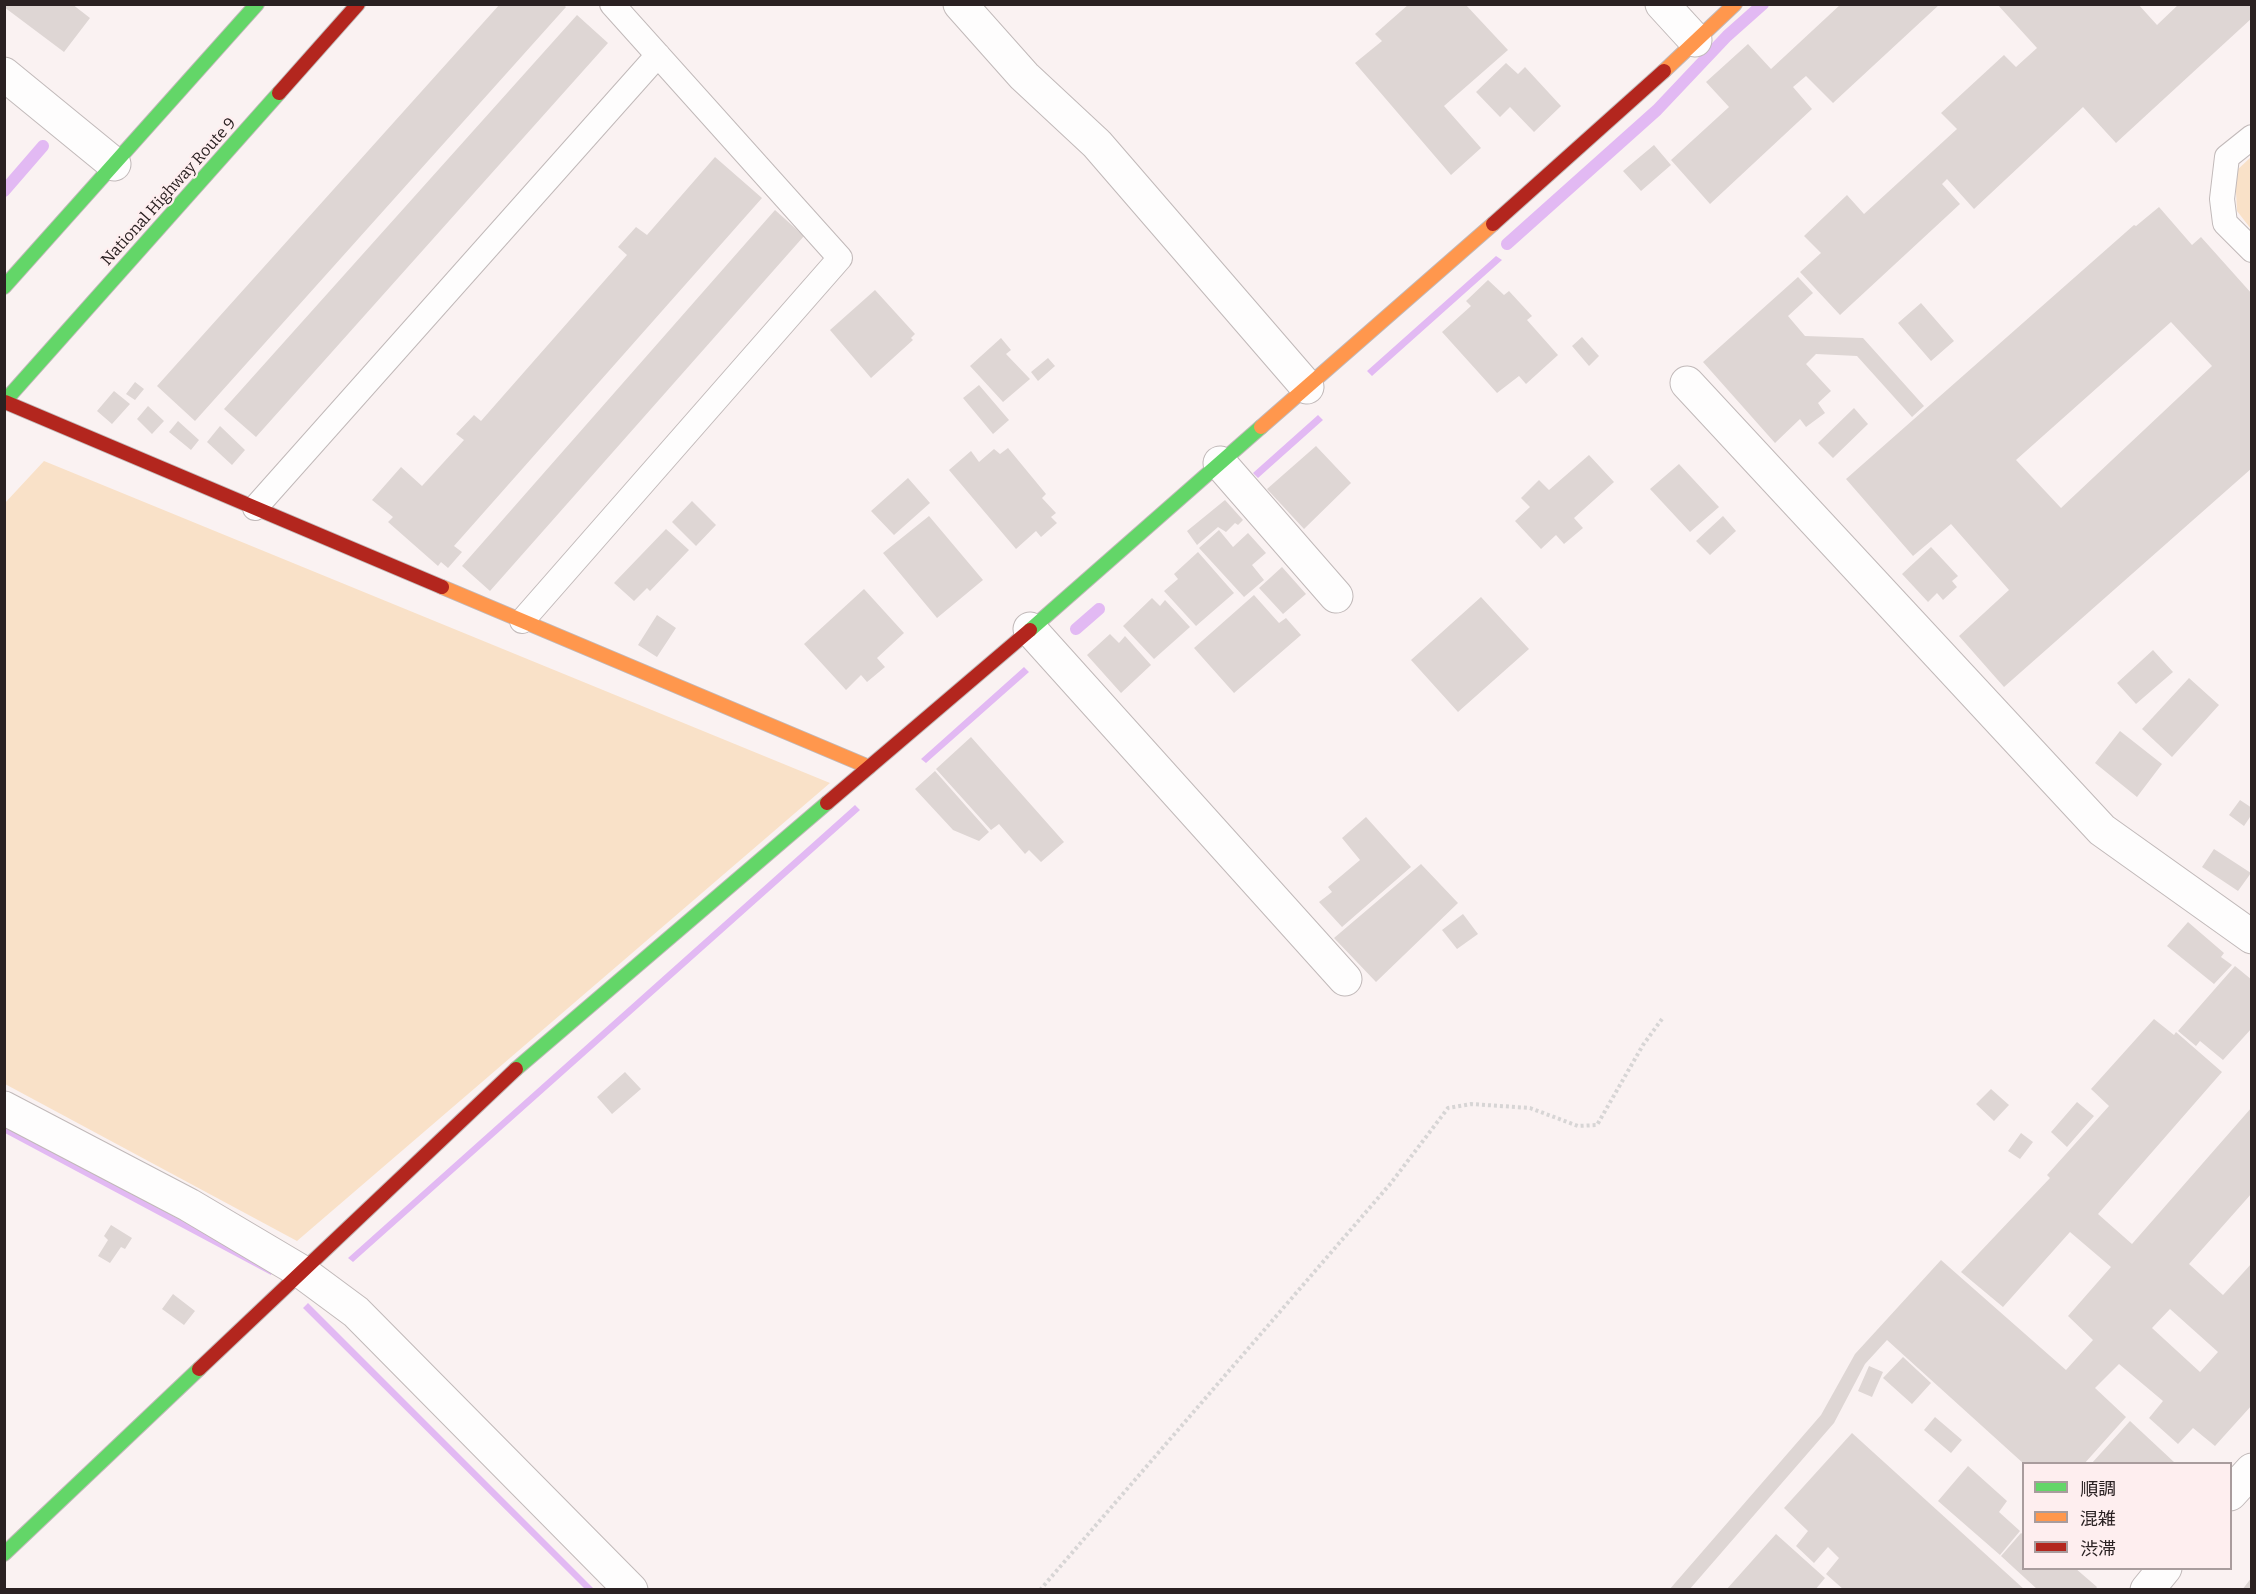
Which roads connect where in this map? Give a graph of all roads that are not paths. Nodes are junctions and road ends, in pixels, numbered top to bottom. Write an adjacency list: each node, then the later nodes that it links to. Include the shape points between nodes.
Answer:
1 (257, 4): 11 (main road)
2 (358, 4): 16 (main road, National Highway Route 9)
3 (612, 4): 8 (lane)
4 (960, 4): 15 (street, via 1024,76 1097,144)
5 (1662, 4): 7 (street)
6 (1735, 4): 7 (main road)
7 (1695, 40): 15 (main road, via 1632,103)
8 (658, 55): 18 (lane); 20 (lane, via 840,258)
9 (4, 74): 11 (street)
10 (2252, 137): 12 (lane, via 2228,157 2222,199 2225,223)
11 (114, 164): 13 (main road)
12 (2252, 250)
13 (4, 287)
14 (1687, 383): 23 (street, via 2102,830)
15 (1307, 387): 17 (main road)
16 (4, 402): 18 (main road)
17 (1220, 463): 19 (street); 21 (main road)
18 (255, 508): 20 (main road)
19 (1336, 596)
20 (522, 621): 22 (main road)
21 (1030, 629): 22 (main road); 24 (street)
22 (869, 767): 26 (main road, via 498,1085)
23 (2252, 937)
24 (1345, 979)
25 (4, 1107): 26 (street, via 189,1205)
26 (302, 1272): 29 (main road); 31 (street, via 356,1312)
27 (2252, 1470): 28 (street)
28 (2232, 1492)
29 (4, 1554)
30 (2164, 1570): 32 (street)
31 (630, 1590)
32 (2147, 1590)

